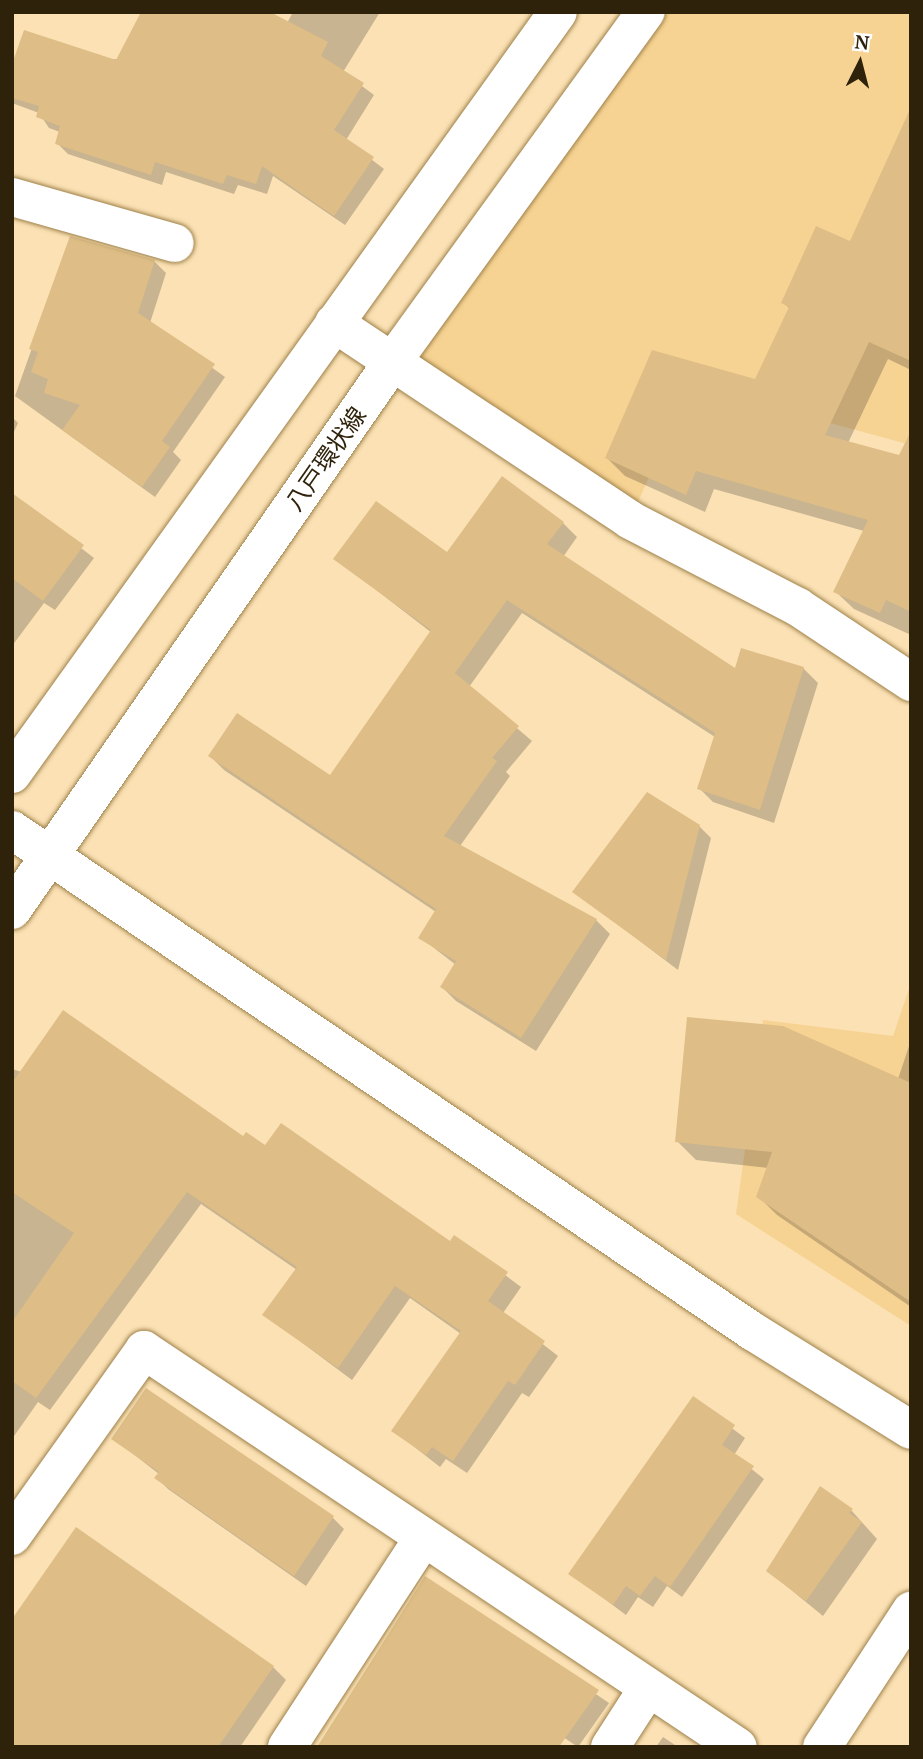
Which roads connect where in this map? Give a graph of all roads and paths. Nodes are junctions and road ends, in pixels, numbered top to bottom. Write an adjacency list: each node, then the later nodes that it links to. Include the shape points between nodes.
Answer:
1 (558, 12): 5 (street)
2 (646, 12): 6 (street, 八戸環状線)
3 (12, 197): 4 (street)
4 (175, 243)
5 (334, 323): 6 (street); 8 (street)
6 (393, 361): 7 (street, via 630,520 798,607); 10 (street, 八戸環状線)
7 (911, 681)
8 (12, 774)
9 (12, 831): 10 (street)
10 (52, 856): 11 (street, 八戸環状線); 12 (street, via 752,1331)
11 (12, 909)
12 (911, 1430)
13 (12, 1536): 14 (street, via 144,1350)
14 (422, 1538): 16 (street); 17 (street)
15 (911, 1611): 20 (street)
16 (648, 1688): 18 (street); 19 (street)
17 (286, 1747)
18 (610, 1747)
19 (738, 1747)
20 (822, 1747)

